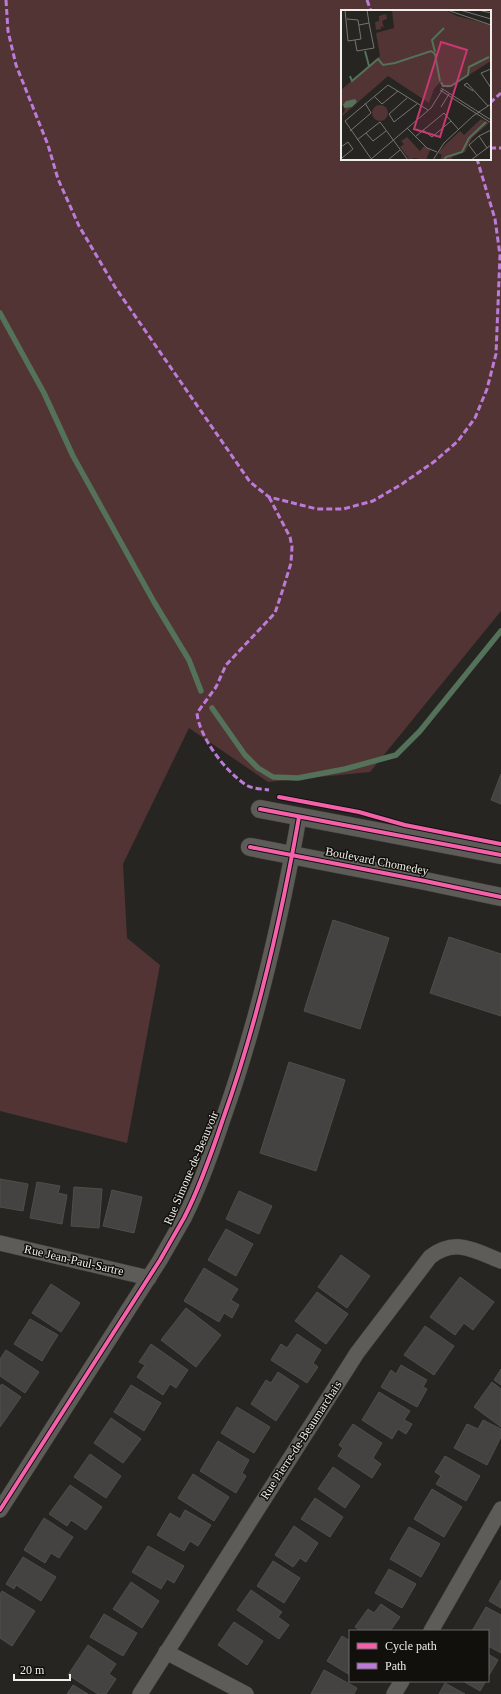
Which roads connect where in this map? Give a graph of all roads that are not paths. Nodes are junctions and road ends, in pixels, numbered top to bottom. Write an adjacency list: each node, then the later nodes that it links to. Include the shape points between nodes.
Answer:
1 (260, 809): 2 (street)
2 (299, 817): 4 (street, Rue Simone-de-Beauvoir); 5 (street)
3 (250, 847): 4 (street, Boulevard Chomedey)
4 (292, 855): 6 (street, Boulevard Chomedey); 9 (street, Rue Simone-de-Beauvoir, via 253,1026 233,1092 215,1144 184,1217)
5 (501, 855)
6 (501, 897)
7 (0, 1243): 9 (street, Rue Jean-Paul-Sartre)
8 (501, 1261): 13 (street, Rue Pierre-de-Beaumarchais, via 462,1246 445,1248 430,1257 357,1354)
9 (149, 1278): 11 (street, Rue Simone-de-Beauvoir)
10 (501, 1509): 12 (street)
11 (0, 1510)
12 (432, 1630)
13 (166, 1652): 15 (street, Rue Pierre-de-Beaumarchais); 16 (street)
14 (401, 1682): 17 (street)
15 (140, 1694)
16 (246, 1694)
17 (394, 1694)

